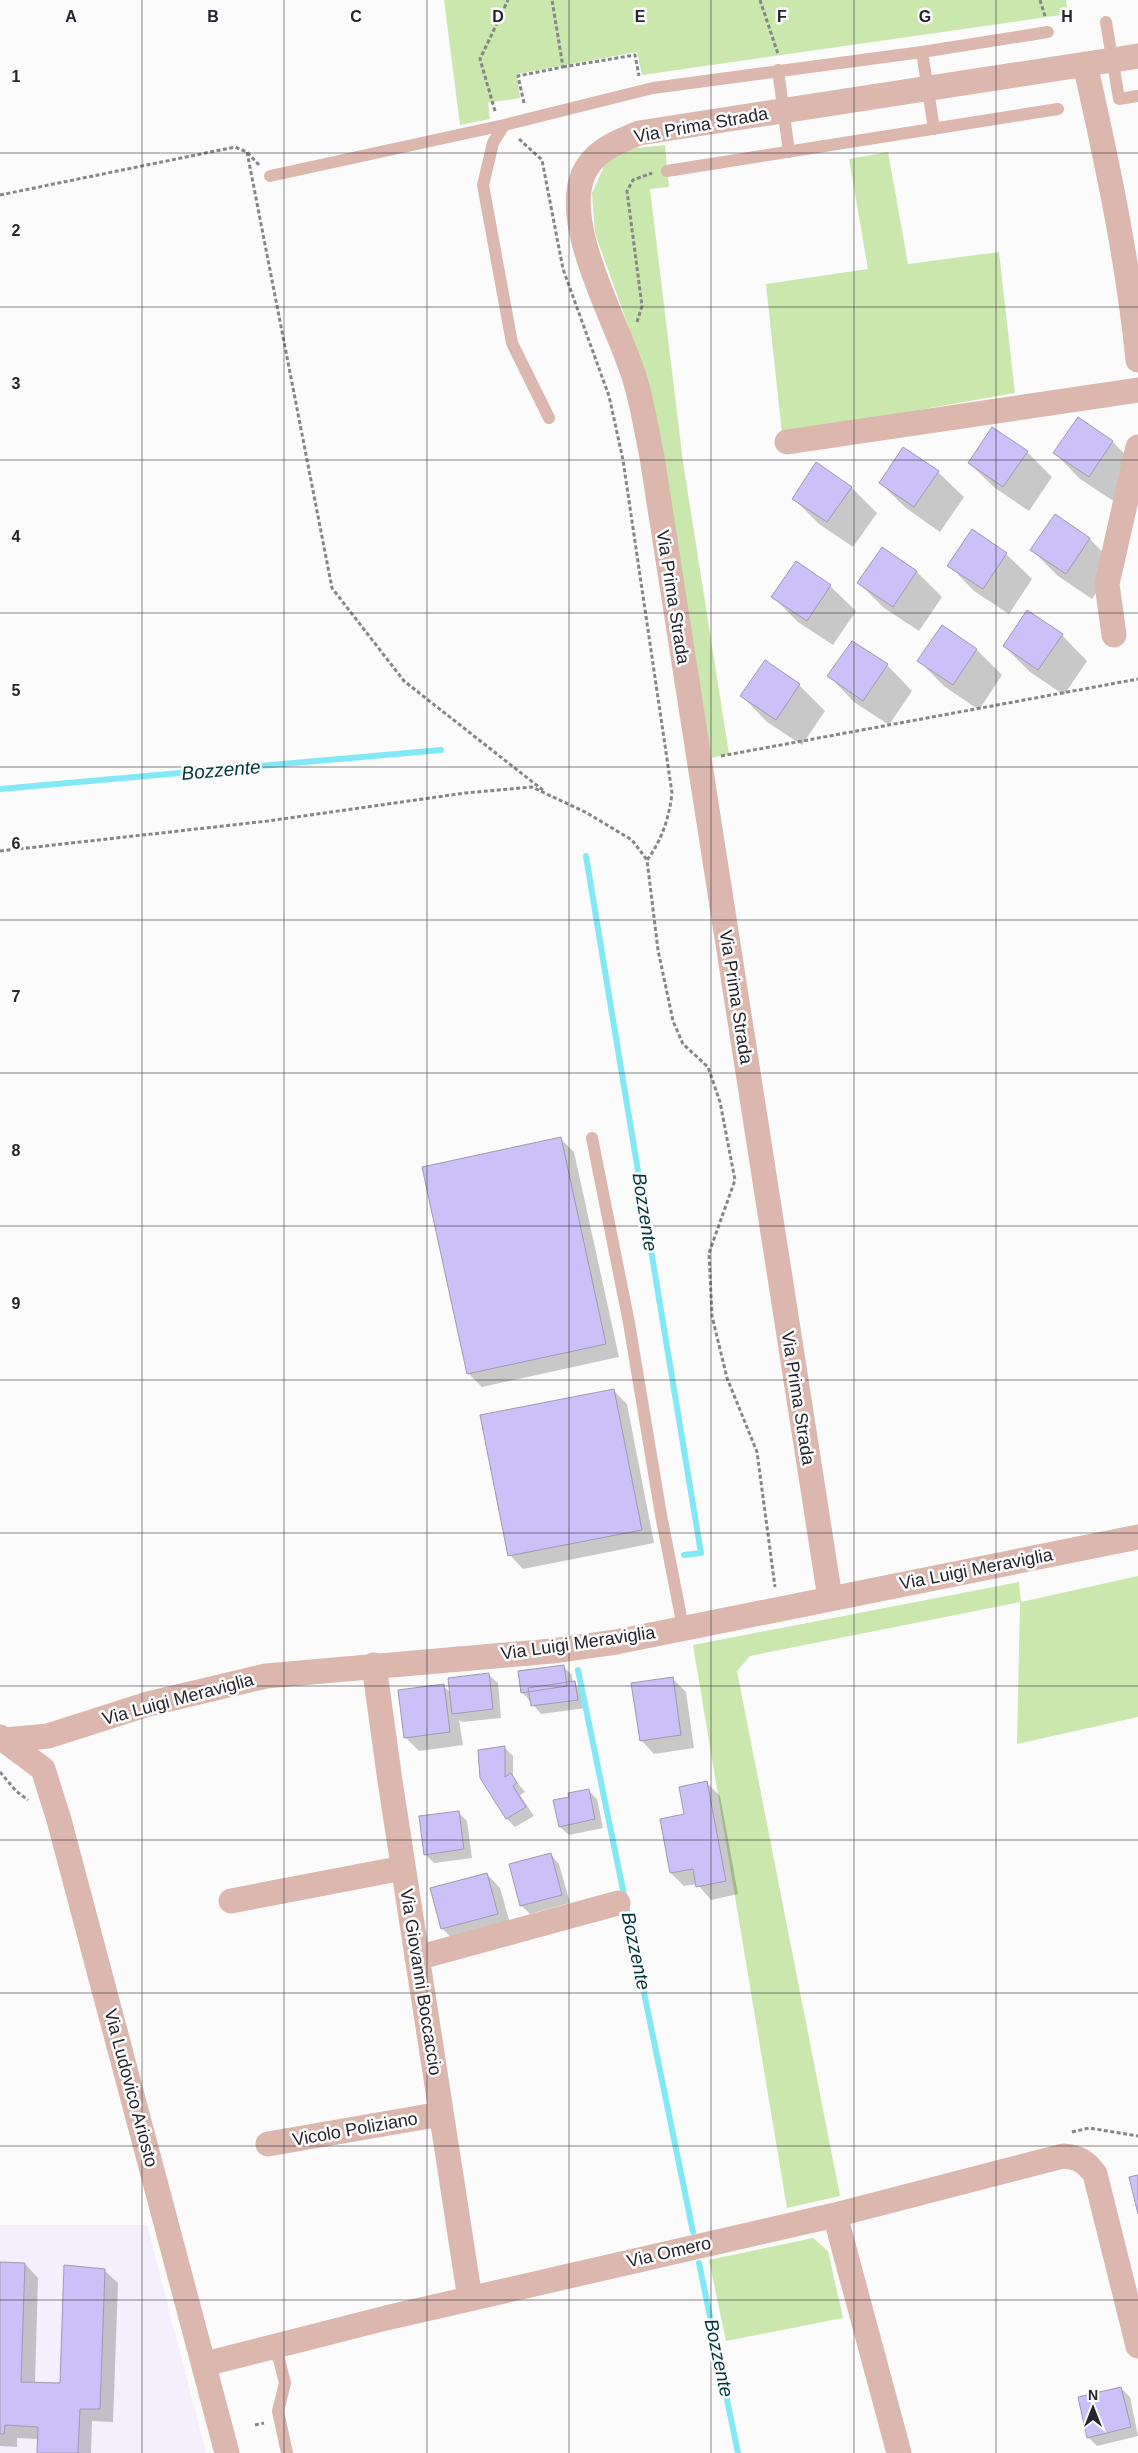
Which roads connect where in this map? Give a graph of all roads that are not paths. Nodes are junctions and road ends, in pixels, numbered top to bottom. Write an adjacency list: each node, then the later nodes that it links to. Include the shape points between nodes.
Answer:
1 (1106, 22): 5 (lane)
2 (1048, 32): 3 (lane)
3 (922, 52): 7 (lane); 8 (lane)
4 (1138, 56): 5 (street, Via Prima Strada)
5 (1112, 60): 6 (street, Via Prima Strada); 9 (lane, via 1119,99)
6 (1085, 64): 8 (street, Via Prima Strada); 17 (street, via 1132,298)
7 (781, 70): 11 (lane); 12 (lane, via 642,91)
8 (927, 88): 11 (street, Via Prima Strada); 13 (lane)
9 (1138, 96)
10 (1058, 109): 13 (lane)
11 (783, 111): 14 (lane); 25 (street, Via Prima Strada, via 639,133 612,144 596,156 583,175 578,198 587,250 636,382 652,457)
12 (504, 125): 16 (lane); 19 (lane, via 493,143 483,185 512,343)
13 (934, 128): 14 (lane)
14 (789, 152): 15 (lane)
15 (667, 170)
16 (270, 176)
17 (1138, 360)
18 (1138, 390): 20 (street)
19 (550, 418)
20 (787, 442)
21 (1138, 446): 22 (street, via 1107,584)
22 (1114, 635)
23 (592, 1138): 26 (lane)
24 (1138, 1536): 25 (street, Via Luigi Meraviglia)
25 (830, 1598): 26 (street, Via Luigi Meraviglia)
26 (684, 1627): 27 (street, Via Luigi Meraviglia, via 616,1642 552,1651)
27 (374, 1665): 28 (street, Via Luigi Meraviglia, via 266,1676 148,1704); 31 (street, Via Giovanni Boccaccio)
28 (48, 1736): 29 (street, Via Luigi Meraviglia); 30 (street)
29 (3, 1739): 30 (street)
30 (43, 1769): 41 (street, Via Ludovico Ariosto)
31 (403, 1868): 32 (street); 34 (street, Via Giovanni Boccaccio)
32 (231, 1901)
33 (618, 1903): 34 (street)
34 (417, 1958): 35 (street, Via Giovanni Boccaccio)
35 (441, 2114): 36 (street, Vicolo Poliziano); 38 (street, Via Giovanni Boccaccio)
36 (268, 2144)
37 (835, 2215): 38 (street, Via Omero); 39 (street, Via Omero, via 1043,2160 1075,2156 1095,2174 1099,2183); 45 (street)
38 (470, 2299): 40 (street, Via Omero)
39 (1138, 2346)
40 (261, 2349): 41 (street, Via Omero); 42 (street, Via Omero, via 239,2363 227,2380 222,2400); 44 (lane, via 279,2359 285,2383 278,2411)
41 (205, 2364): 42 (street, Via Ludovico Ariosto)
42 (222, 2428): 43 (street, Via Ludovico Ariosto)
43 (227, 2453)
44 (287, 2453)
45 (899, 2453)

